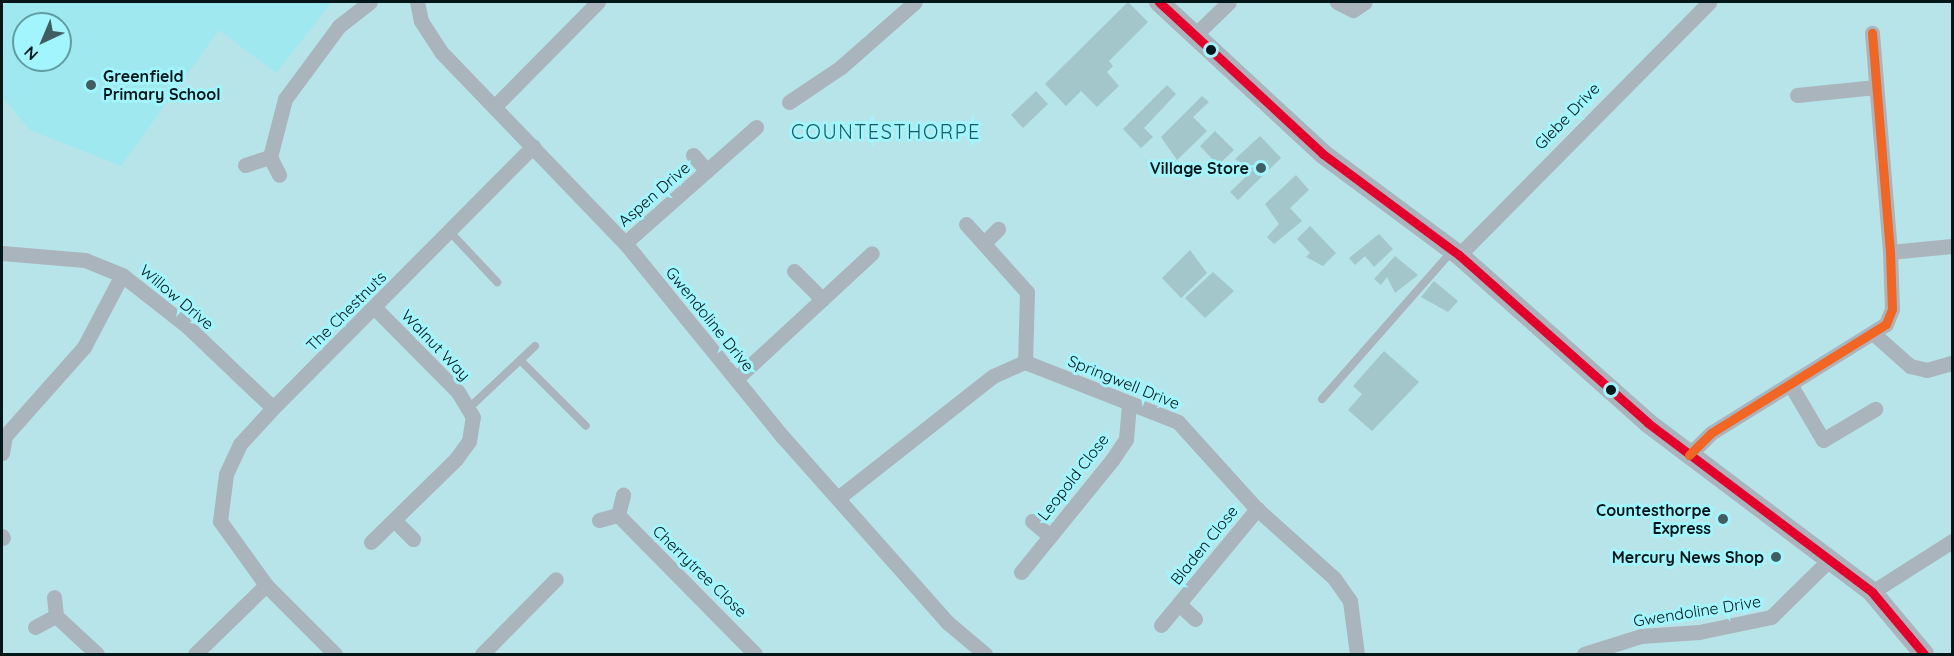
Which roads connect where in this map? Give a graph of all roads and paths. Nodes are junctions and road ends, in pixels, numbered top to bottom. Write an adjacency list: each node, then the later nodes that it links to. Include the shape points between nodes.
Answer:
1 (370, 2): 19 (street, via 339,26 285,99)
2 (417, 2): 15 (street, Gwendoline Drive, via 421,21 441,52)
3 (598, 2): 15 (street)
4 (915, 2): 14 (street, via 848,61)
5 (1159, 2): 11 (street)
6 (1229, 2): 11 (street)
7 (1337, 2): 8 (street, via 1353,10)
8 (1365, 2)
9 (1705, 3): 29 (street, Glebe Drive)
10 (1872, 33): 12 (street)
11 (1195, 35): 29 (street, via 1323,154)
12 (1876, 87): 13 (street); 30 (street)
13 (1797, 95)
14 (789, 102)
15 (494, 107): 17 (street, Gwendoline Drive)
16 (756, 127): 21 (street, Aspen Drive)
17 (533, 146): 25 (street, The Chestnuts); 26 (street, Gwendoline Drive)
18 (693, 155): 21 (street, Aspen Drive)
19 (270, 157): 20 (street); 22 (street)
20 (245, 165)
21 (707, 171): 26 (street, Aspen Drive)
22 (279, 175)
23 (966, 224): 27 (street)
24 (998, 229): 27 (street)
25 (450, 232): 35 (lane); 37 (street, The Chestnuts)
26 (625, 243): 43 (street, Gwendoline Drive)
27 (984, 243): 41 (street, via 1027,292)
28 (1953, 246): 30 (street)
29 (1456, 252): 45 (lane); 53 (street)
30 (1890, 252): 38 (street, via 1892,309)
31 (2, 253): 34 (street, Willow Drive, via 85,260)
32 (872, 253): 36 (street)
33 (794, 271): 36 (street)
34 (123, 275): 47 (street, Willow Drive, via 188,327); 51 (street, via 84,347)
35 (498, 282)
36 (822, 299): 43 (street)
37 (375, 308): 47 (street, The Chestnuts); 48 (street, Walnut Way)
38 (1875, 335): 42 (street, via 1910,366 1927,370); 44 (street)
39 (535, 346): 40 (lane)
40 (520, 360): 48 (lane); 50 (lane)
41 (1025, 362): 46 (street, Springwell Drive); 55 (street, via 993,376)
42 (1953, 363)
43 (735, 379): 55 (street, Gwendoline Drive)
44 (1790, 384): 49 (street, via 1823,440); 53 (street, via 1711,432)
45 (1322, 399)
46 (1130, 404): 56 (street, Springwell Drive, via 1178,422); 61 (street, Leopold Close, via 1125,439)
47 (273, 408): 68 (street, The Chestnuts, via 240,444 226,474 220,521)
48 (468, 409): 58 (street, via 473,417 470,441)
49 (1875, 409)
50 (586, 426)
51 (3, 435): 52 (street)
52 (2, 453)
53 (1689, 455): 65 (street)
54 (623, 495): 57 (street)
55 (838, 498): 76 (street, Gwendoline Drive)
56 (1257, 509): 71 (street, Bladen Close); 83 (street, Springwell Drive, via 1344,593)
57 (618, 515): 59 (street); 81 (street, Cherrytree Close)
58 (393, 520): 62 (street); 64 (street)
59 (599, 520)
60 (1032, 521): 61 (street, Leopold Close)
61 (1050, 536): 66 (street, Leopold Close)
62 (413, 539)
63 (1953, 541): 69 (street)
64 (371, 542)
65 (1830, 559): 69 (street); 84 (street, Gwendoline Drive, via 1771,617 1699,632 1641,636)
66 (1021, 572)
67 (556, 579): 80 (street)
68 (266, 585): 78 (street); 79 (street)
69 (1872, 592): 85 (street)
70 (54, 597): 72 (street)
71 (1179, 604): 73 (street, Bladen Close); 74 (street, Bladen Close)
72 (56, 616): 75 (street); 77 (street)
73 (1195, 620)
74 (1161, 625)
75 (35, 627)
76 (965, 649): 82 (street, Gwendoline Drive)
77 (97, 654)
78 (195, 654)
79 (335, 654)
80 (482, 654)
81 (755, 654)
82 (985, 654)
83 (1357, 654)
84 (1584, 654)
85 (1924, 654)

